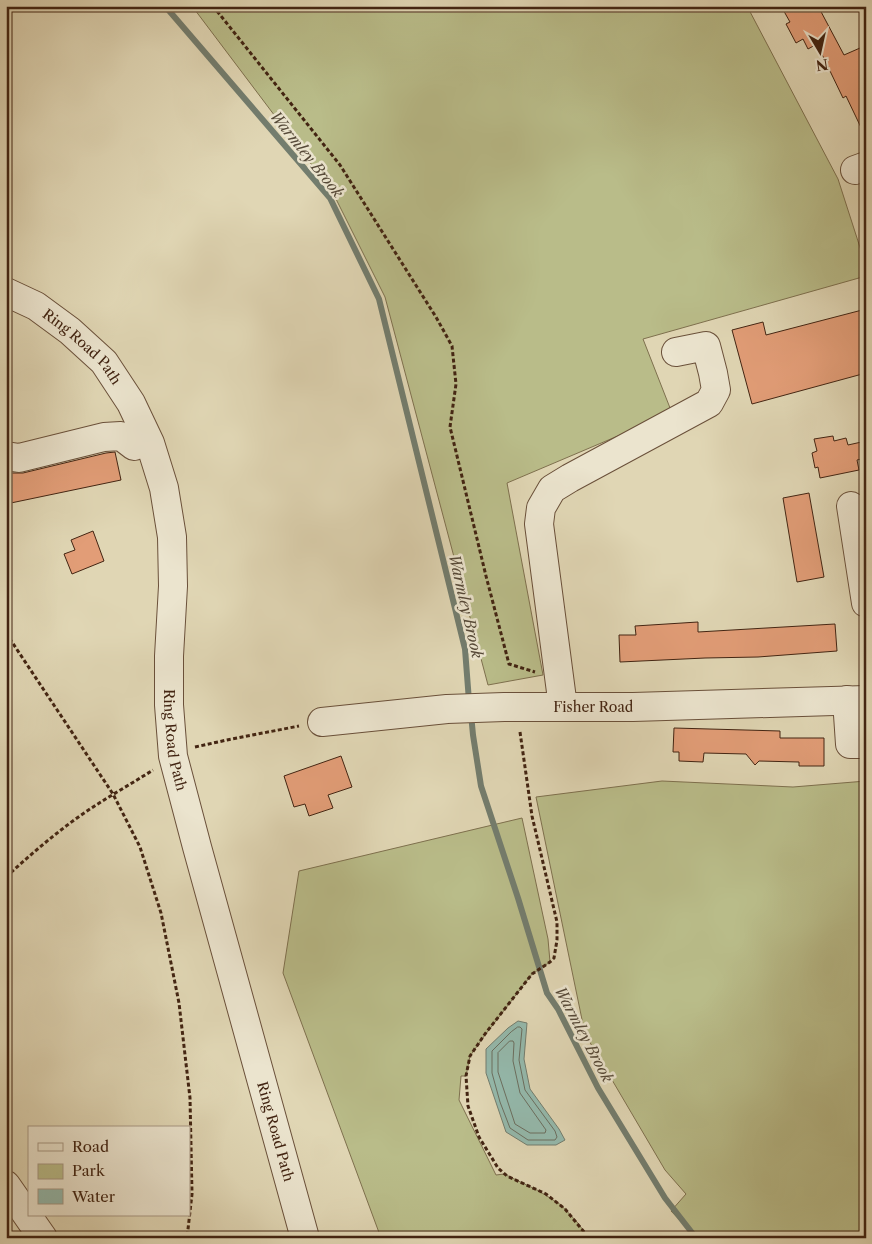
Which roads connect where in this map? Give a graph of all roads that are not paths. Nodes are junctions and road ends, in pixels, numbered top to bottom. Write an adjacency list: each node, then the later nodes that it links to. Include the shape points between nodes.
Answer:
1 (6, 292): 13 (street, Ring Road Path, via 36,306 104,362 131,403 150,443 164,488 172,538 169,705 173,756)
2 (676, 352): 7 (street, via 706,346 716,390 709,403 552,489 542,508 539,524)
3 (134, 446): 4 (street, via 121,436 104,437 19,458)
4 (6, 456)
5 (851, 506): 6 (street)
6 (866, 603)
7 (561, 693): 8 (street, Fisher Road, via 633,707); 9 (street, Fisher Road, via 511,707 447,709)
8 (856, 700): 10 (street, via 850,744)
9 (322, 722)
10 (866, 744)
11 (6, 1185): 12 (street)
12 (43, 1238)
13 (305, 1238)

